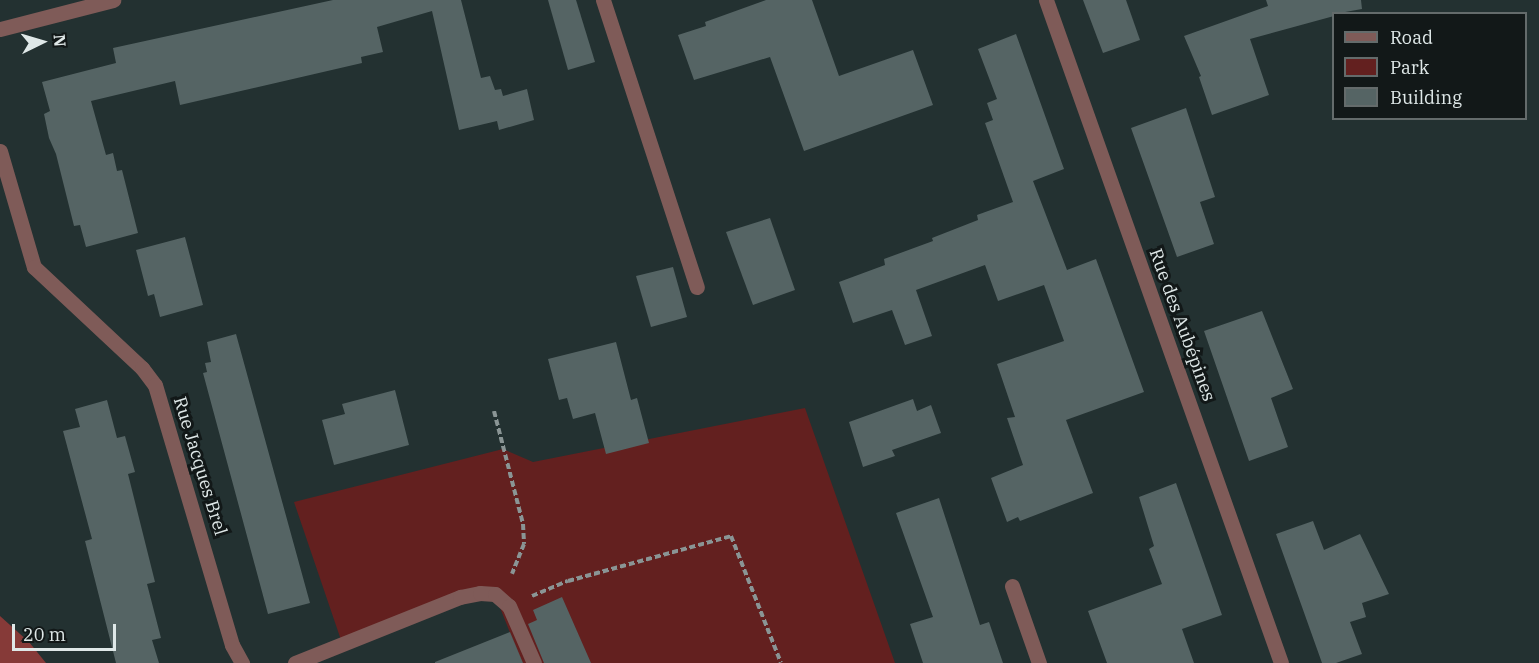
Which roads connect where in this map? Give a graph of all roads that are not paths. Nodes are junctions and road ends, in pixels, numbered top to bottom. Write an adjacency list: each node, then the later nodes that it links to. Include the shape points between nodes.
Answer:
1 (113, 0): 4 (street)
2 (603, 0): 6 (street)
3 (1046, 0): 12 (street, Rue des Aubépines)
4 (0, 29)
5 (0, 151): 8 (street, Rue Jacques Brel, via 34,267 142,368 155,385 232,645)
6 (697, 287)
7 (1012, 585): 11 (street)
8 (242, 663)
9 (295, 663): 10 (street, via 460,597 480,593 495,594 509,606)
10 (534, 663)
11 (1039, 663)
12 (1281, 663)

